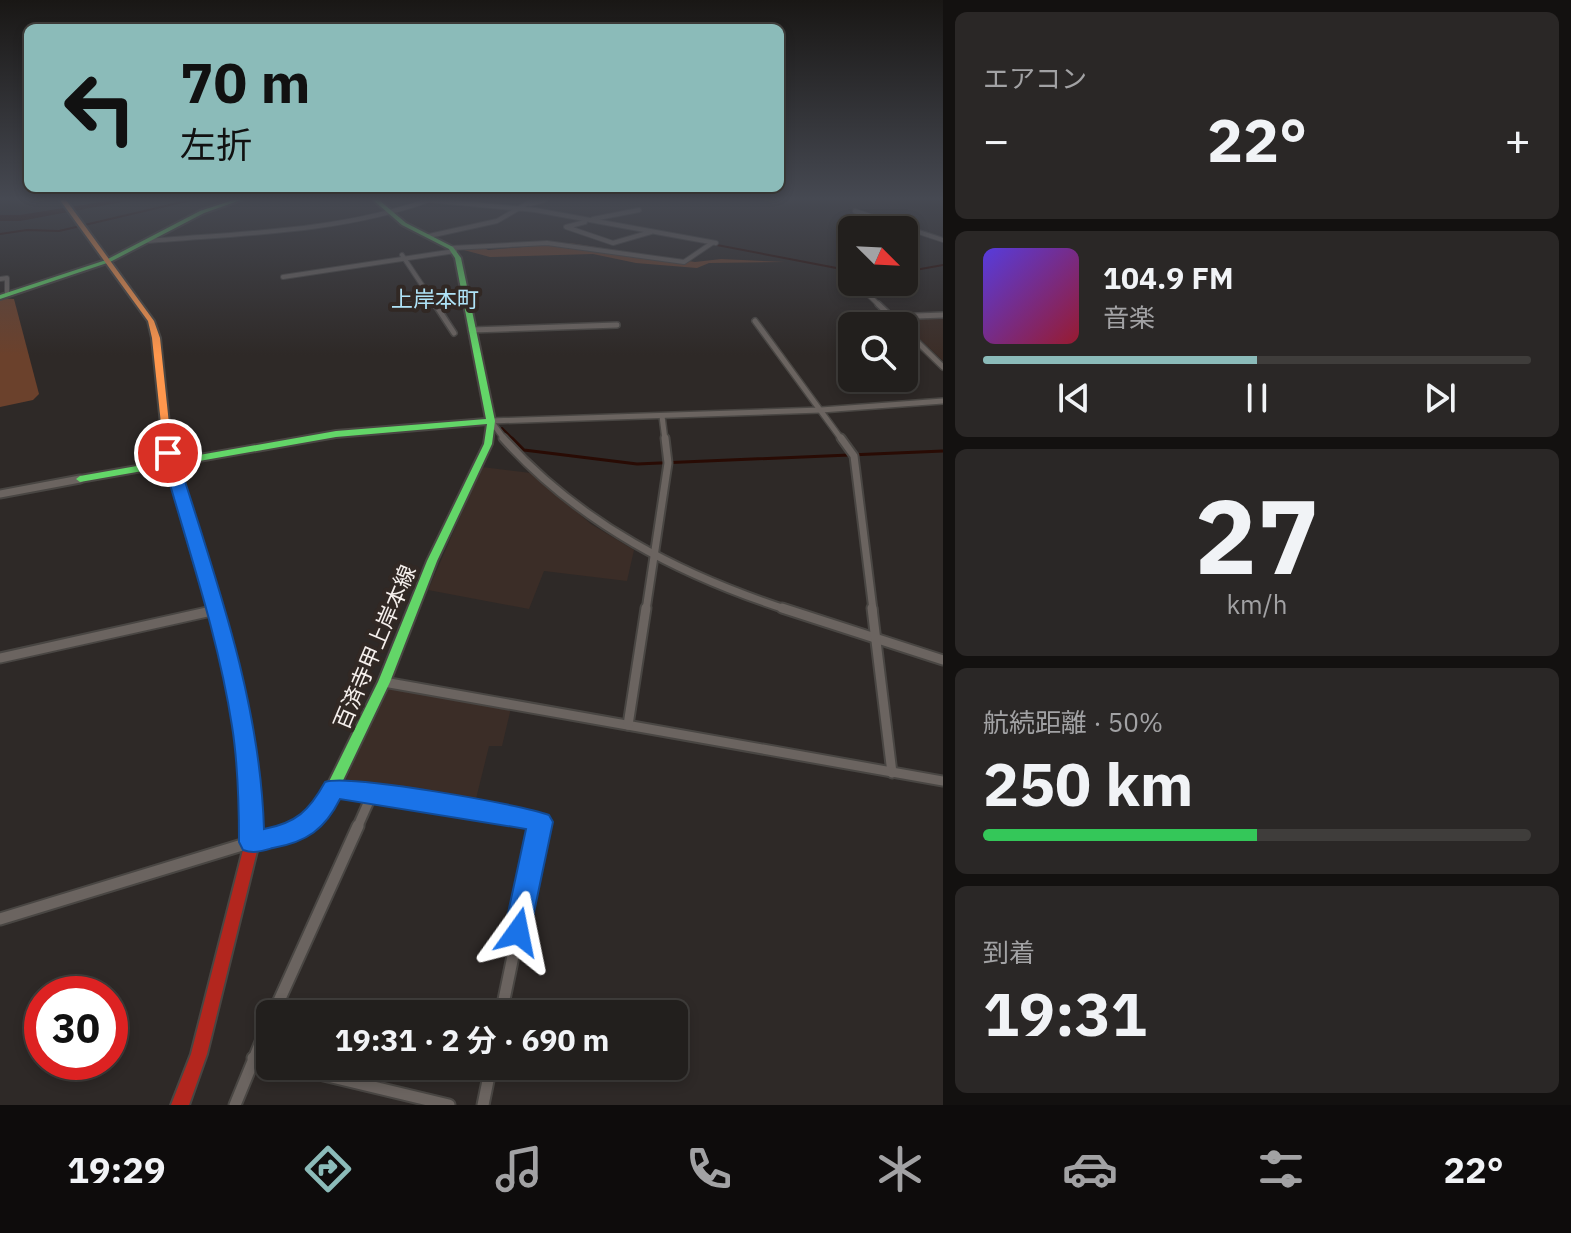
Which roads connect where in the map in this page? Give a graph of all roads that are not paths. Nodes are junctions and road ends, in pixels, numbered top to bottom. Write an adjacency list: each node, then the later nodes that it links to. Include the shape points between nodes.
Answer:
1 (102, 252): 8 (main road)
2 (127, 252): 8 (main road)
3 (437, 252): 7 (street)
4 (453, 252): 18 (main road, 百済寺甲上岸本線)
5 (609, 252): 6 (street, via 684,262)
6 (700, 252)
7 (402, 255): 9 (street); 19 (street)
8 (108, 261): 11 (main road); 26 (main road, via 151,321)
9 (283, 277)
10 (0, 279): 11 (street, via 7,278)
11 (4, 295)
12 (869, 296): 13 (street)
13 (886, 312)
14 (943, 315): 15 (street)
15 (918, 316)
16 (755, 321): 23 (street)
17 (617, 325): 18 (street)
18 (471, 330): 25 (main road, 百済寺甲上岸本線)
19 (454, 333)
20 (918, 343): 21 (street)
21 (943, 367)
22 (943, 401): 23 (street)
23 (821, 410): 24 (street); 31 (street, via 854,456)
24 (662, 416): 25 (street); 29 (street, via 668,463)
25 (491, 421): 26 (main road, via 385,426); 29 (street, via 548,486 614,535); 34 (main road, 百済寺甲上岸本線, via 488,444 432,561)
26 (169, 462): 27 (main road); 30 (main road)
27 (80, 479): 28 (street)
28 (0, 494)
29 (652, 555): 31 (street, via 720,585); 35 (street)
30 (216, 610): 32 (street); 40 (main road, via 244,725)
31 (875, 638): 33 (street); 36 (street)
32 (0, 658)
33 (943, 660)
34 (384, 682): 35 (street); 38 (main road, 百済寺甲上岸本線)
35 (628, 725): 36 (street)
36 (892, 773): 37 (street)
37 (943, 781)
38 (333, 788): 39 (street); 40 (main road, 百済寺甲上岸本線, via 309,824 293,834)
39 (373, 792): 42 (street); 43 (street, via 541,822)
40 (252, 842): 41 (street); 49 (main road, via 199,1054)
41 (0, 919)
42 (279, 1000)
43 (504, 1000)
44 (256, 1051): 45 (street)
45 (253, 1058): 46 (street); 50 (street)
46 (256, 1059)
47 (345, 1080): 51 (street)
48 (488, 1080): 52 (street)
49 (180, 1105)
50 (235, 1105)
51 (449, 1105)
52 (483, 1105)

